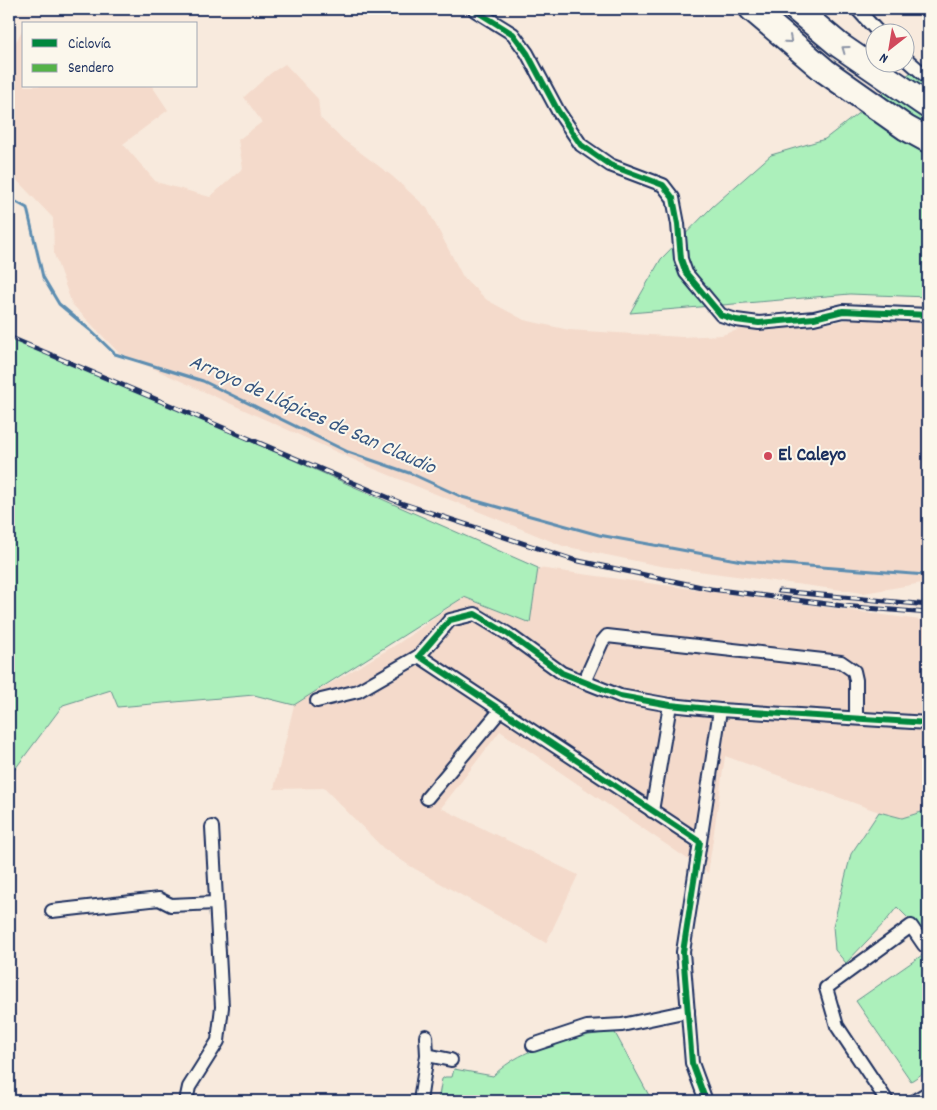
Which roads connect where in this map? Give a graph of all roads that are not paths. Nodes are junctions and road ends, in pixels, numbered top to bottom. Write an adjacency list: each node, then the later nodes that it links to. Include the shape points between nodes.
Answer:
1 (474, 9): 10 (street, via 518,40 558,111 582,145 610,165 662,186 673,198 681,259 686,273 721,315 759,324 843,311)
2 (752, 9): 9 (highway, one-way to 9, via 825,71)
3 (796, 9): 8 (highway, one-way to 3, via 839,45)
4 (857, 9): 5 (street)
5 (869, 22)
6 (914, 66): 7 (street)
7 (928, 78)
8 (928, 106)
9 (928, 140)
10 (928, 315)
11 (419, 656): 12 (street, via 450,620 475,614 562,673); 13 (street, via 358,691); 16 (street)
12 (584, 682): 14 (street, via 620,696); 17 (street, via 602,642 608,636 841,662 854,671)
13 (317, 701)
14 (670, 704): 15 (street); 20 (street)
15 (720, 710): 17 (street); 22 (street)
16 (500, 711): 19 (street); 20 (street)
17 (856, 718): 18 (street)
18 (928, 723)
19 (427, 798)
20 (652, 811): 22 (street)
21 (212, 827): 23 (street)
22 (700, 842): 26 (street, via 683,952)
23 (216, 904): 24 (street, via 171,905 159,899); 32 (street, via 222,1007 218,1042 189,1087)
24 (52, 911)
25 (924, 945): 35 (street, via 911,926 826,988 837,1026)
26 (688, 1010): 28 (street, via 622,1025 587,1027); 34 (street, via 692,1063)
27 (426, 1036): 29 (street)
28 (533, 1045)
29 (427, 1056): 30 (street); 33 (street)
30 (451, 1060)
31 (928, 1095): 36 (street)
32 (186, 1101)
33 (420, 1101)
34 (706, 1101)
35 (887, 1101)
36 (918, 1101)

